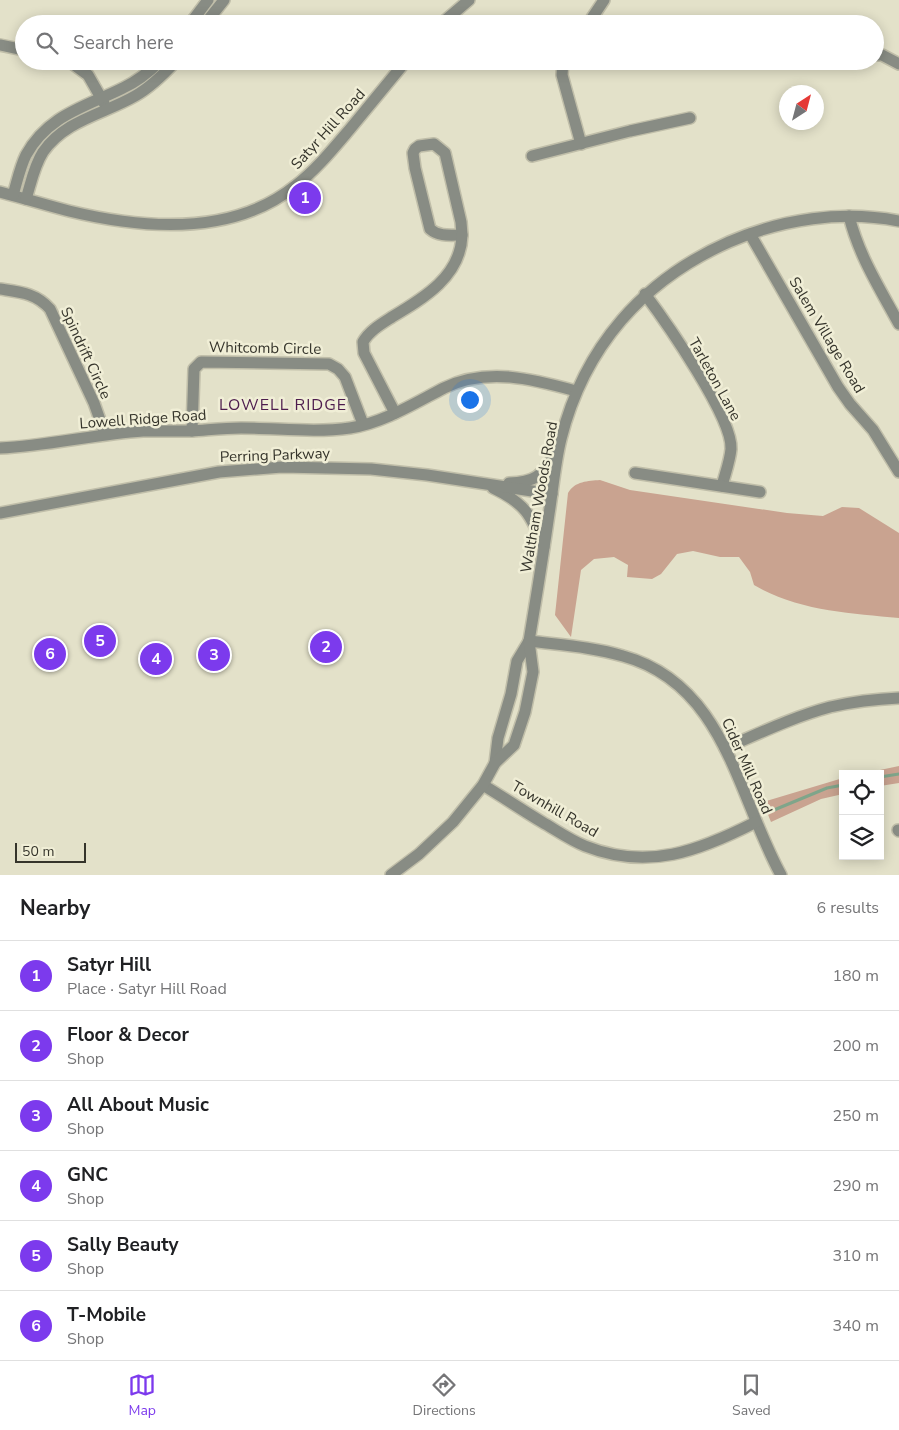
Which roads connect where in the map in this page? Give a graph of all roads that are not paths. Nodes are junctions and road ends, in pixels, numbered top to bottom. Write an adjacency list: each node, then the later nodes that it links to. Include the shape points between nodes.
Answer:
1 (208, 0): 5 (street)
2 (224, 0): 6 (street)
3 (469, 0): 7 (street)
4 (604, 0): 8 (street)
5 (197, 15)
6 (212, 15)
7 (452, 15)
8 (594, 15)
9 (0, 45): 10 (street)
10 (15, 48)
11 (884, 56): 12 (street)
12 (899, 64)
13 (81, 70): 18 (street, via 88,75)
14 (149, 70): 18 (street, via 136,81)
15 (167, 70): 19 (street, via 151,85)
16 (398, 70): 25 (street, Satyr Hill Road, via 318,166 282,196 255,210 203,222 153,224 88,215)
17 (562, 70): 21 (street)
18 (101, 98): 19 (street); 24 (street, via 68,113 44,131 26,156)
19 (107, 109): 25 (street, via 74,124 50,144 38,162)
20 (690, 118): 21 (street)
21 (581, 144): 22 (street)
22 (532, 156)
23 (0, 192): 24 (street, Satyr Hill Road)
24 (13, 195): 25 (street, Satyr Hill Road)
25 (26, 199)
26 (849, 216): 27 (street, Waltham Woods Road); 28 (street, Waltham Woods Road, via 804,220); 32 (street, via 862,255)
27 (899, 221)
28 (750, 234): 31 (street, Waltham Woods Road, via 697,258); 40 (street, Salem Village Road, via 838,387 873,430)
29 (462, 235): 29 (street, via 441,235 430,229 415,168 415,148 434,144 445,153); 34 (street, via 460,252 442,282 418,302 369,333 363,342 364,353)
30 (0, 289): 37 (street, Spindrift Circle, via 33,295 50,308 94,402)
31 (645, 294): 33 (street, Waltham Woods Road, via 611,332); 43 (street, Tarleton Lane, via 668,324 726,426 731,448)
32 (899, 324)
33 (576, 391): 34 (street, Lowell Ridge Road, via 535,380 493,376 455,384); 39 (street, Waltham Woods Road)
34 (396, 413): 35 (street, Lowell Ridge Road)
35 (363, 424): 36 (street, Lowell Ridge Road, via 335,429); 36 (street, Whitcomb Circle, via 345,377 329,364 201,362 194,369)
36 (192, 431): 37 (street, Lowell Ridge Road)
37 (105, 434): 38 (street, Lowell Ridge Road)
38 (0, 448)
39 (558, 451): 42 (street, via 544,471 532,480); 45 (street, Waltham Woods Road)
40 (899, 472)
41 (635, 473): 43 (street)
42 (482, 483): 45 (street, Perring Parkway); 46 (street, Perring Parkway, via 371,469 282,467 219,472); 47 (street, via 524,508)
43 (722, 486): 44 (street)
44 (760, 492)
45 (552, 494): 47 (street, Waltham Woods Road)
46 (0, 513)
47 (544, 548): 48 (street, Waltham Woods Road)
48 (530, 641): 50 (street, Cider Mill Road, via 624,656 662,672 680,684 697,702); 51 (street, Waltham Woods Road, via 517,661); 51 (street, Waltham Woods Road, via 533,672 525,712 514,745)
49 (899, 698): 50 (street, via 830,707)
50 (725, 748): 53 (street, Cider Mill Road)
51 (495, 763): 52 (street, Waltham Woods Road)
52 (484, 785): 53 (street, Townhill Road, via 583,846 628,858 680,853); 54 (street, Waltham Woods Road, via 443,832)
53 (756, 822): 55 (street, Cider Mill Road)
54 (391, 875)
55 (781, 875)

